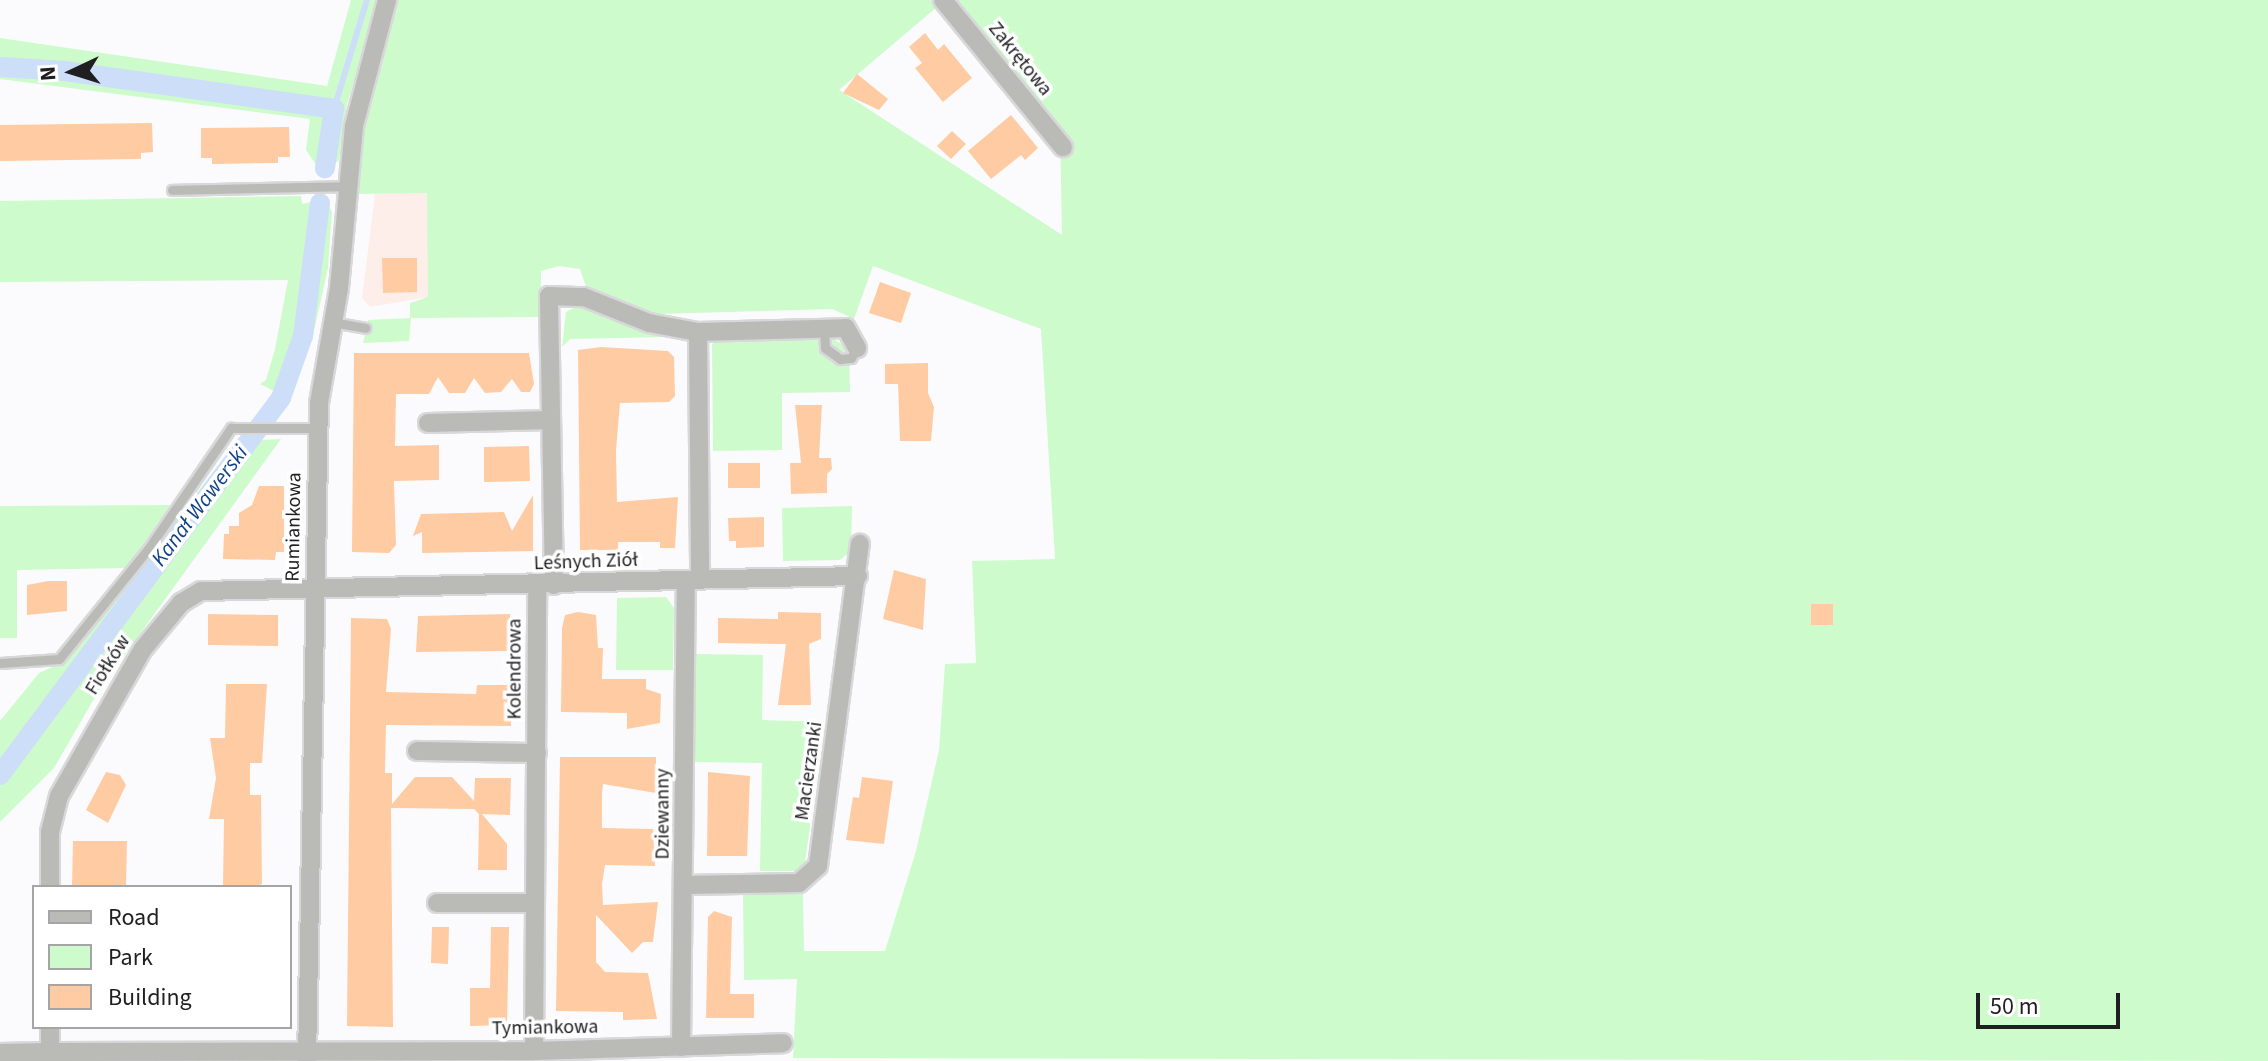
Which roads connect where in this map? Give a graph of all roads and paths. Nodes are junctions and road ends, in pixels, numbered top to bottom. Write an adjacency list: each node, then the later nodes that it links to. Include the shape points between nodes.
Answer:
1 (387, 0): 4 (street, Rumiankowa, via 354,126)
2 (943, 0): 3 (street, Zakrętowa)
3 (1063, 147)
4 (347, 186): 5 (lane); 6 (street, Rumiankowa)
5 (172, 190)
6 (332, 322): 7 (lane); 12 (street, Rumiankowa)
7 (365, 328)
8 (698, 332): 9 (street, via 846,328); 10 (street, Kolendrowa, via 649,323 584,297 549,296); 15 (street, Dziewanny)
9 (857, 348)
10 (551, 420): 11 (street); 16 (street, Kolendrowa)
11 (428, 423)
12 (319, 428): 17 (street, Rumiankowa); 18 (lane, via 231,428 148,549 59,659)
13 (860, 544): 14 (street, Macierzanki)
14 (858, 576): 15 (street, Leśnych Ziół); 22 (street, Macierzanki, via 818,866 799,883)
15 (693, 580): 16 (street, Leśnych Ziół); 22 (street, Dziewanny)
16 (546, 585): 17 (street, Leśnych Ziół); 20 (street, Kolendrowa)
17 (315, 586): 21 (street, Fiołków, via 201,591 181,603 143,649 59,796 50,832); 31 (street, Rumiankowa)
18 (0, 663)
19 (417, 751): 20 (street)
20 (537, 753): 24 (street, Kolendrowa)
21 (50, 885)
22 (685, 885): 27 (street, Dziewanny)
23 (437, 903): 24 (street)
24 (534, 903): 28 (street, Kolendrowa)
25 (50, 1029): 29 (street)
26 (783, 1043): 27 (street, Tymiankowa)
27 (681, 1047): 28 (street, Tymiankowa)
28 (534, 1051): 31 (street, Tymiankowa)
29 (50, 1052): 30 (street); 31 (street)
30 (0, 1053)
31 (308, 1056)

